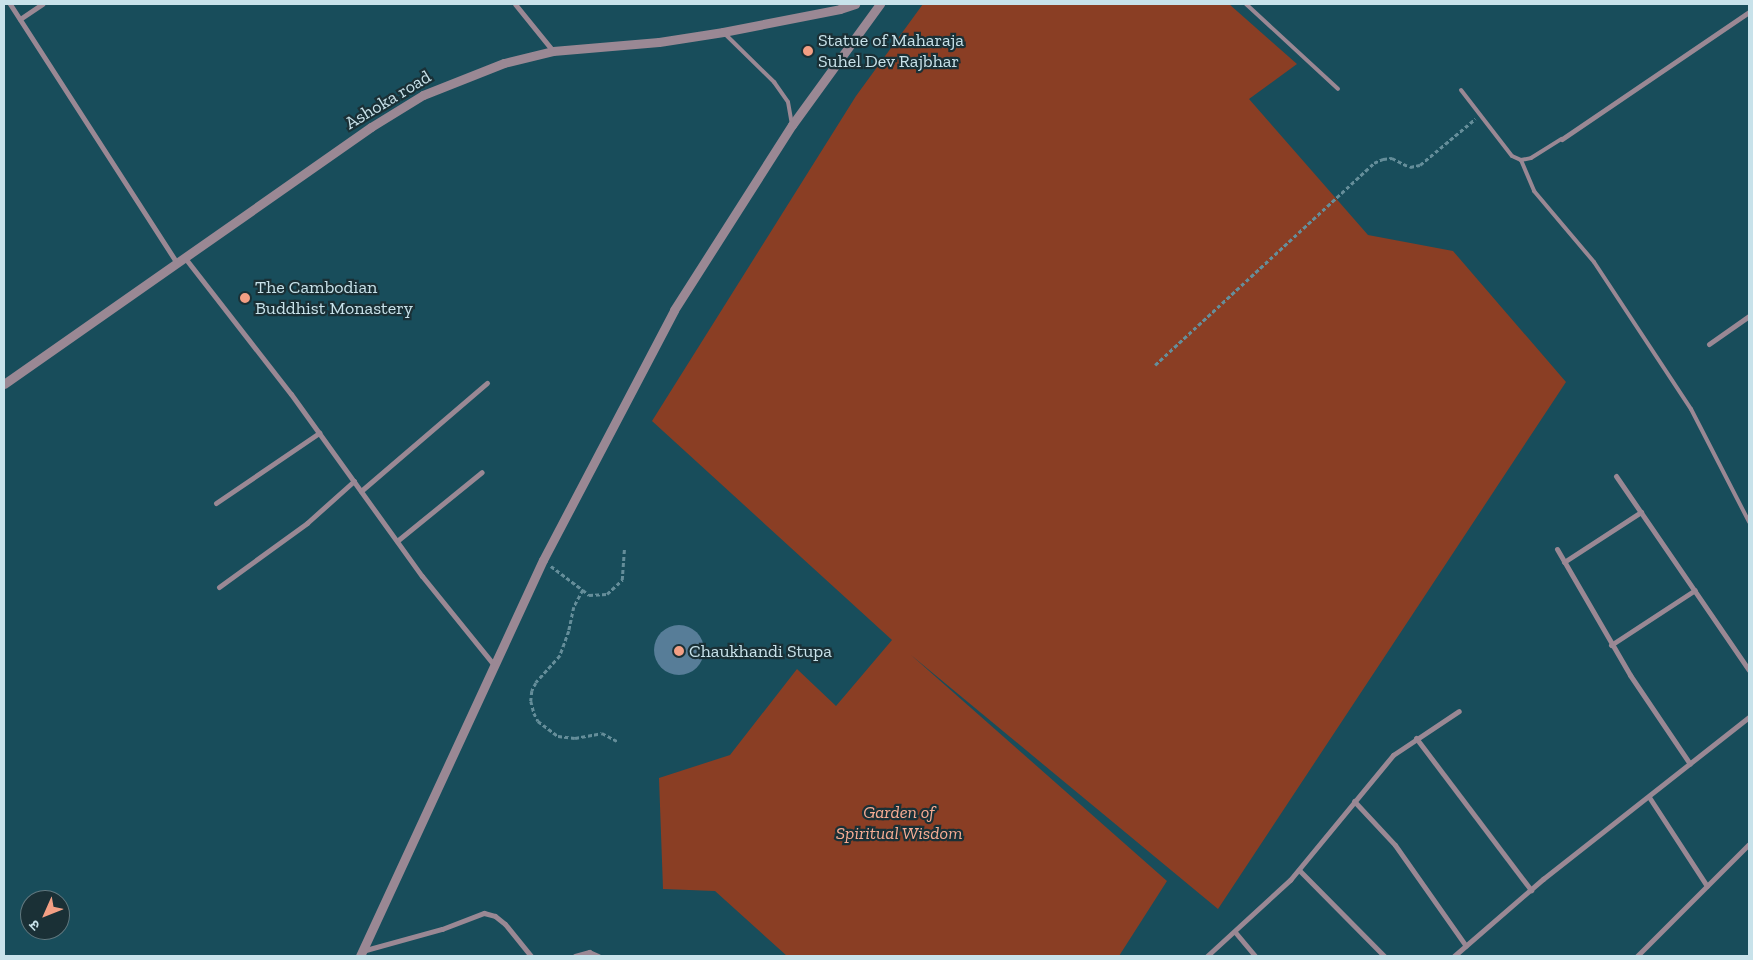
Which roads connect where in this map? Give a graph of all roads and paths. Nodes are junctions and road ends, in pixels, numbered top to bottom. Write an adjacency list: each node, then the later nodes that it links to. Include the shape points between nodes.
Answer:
1 (10, 4): 8 (street)
2 (42, 4): 8 (street)
3 (514, 4): 10 (street)
4 (855, 4): 9 (street, Ashoka road)
5 (880, 4): 14 (street)
6 (1246, 4): 11 (lane)
7 (1749, 12): 15 (street)
8 (20, 19): 17 (street)
9 (723, 32): 10 (street, Ashoka road, via 658,42); 14 (lane, via 774,82 788,102)
10 (553, 51): 17 (street, Ashoka road, via 504,63 422,95 371,127)
11 (1338, 89)
12 (1461, 90): 13 (lane)
13 (1480, 114): 16 (lane, via 1512,156); 20 (path, via 1420,165 1410,167 1392,158 1374,163)
14 (792, 125): 34 (street, via 674,310)
15 (1562, 139): 16 (lane, via 1531,158)
16 (1521, 160): 30 (lane, via 1534,191 1594,262 1691,409)
17 (181, 261): 22 (street, Ashoka road); 23 (street)
18 (1749, 316): 19 (street)
19 (1709, 344)
20 (1155, 364)
21 (487, 383): 27 (street)
22 (4, 384)
23 (319, 433): 26 (street); 28 (street)
24 (482, 472): 31 (street)
25 (1616, 476): 29 (street)
26 (354, 481): 27 (street); 36 (street, via 307,523)
27 (361, 491): 31 (street)
28 (216, 503)
29 (1641, 512): 35 (street); 38 (street)
30 (1749, 522)
31 (397, 541): 40 (street)
32 (624, 548): 37 (path, via 622,580 607,594 589,595)
33 (1557, 549): 35 (street)
34 (543, 560): 37 (path); 40 (street)
35 (1564, 562): 39 (street)
36 (219, 587)
37 (583, 590): 45 (path, via 574,607 560,656 536,683 531,701 538,721 558,736 576,738 602,733)
38 (1695, 590): 39 (street); 41 (street)
39 (1611, 645): 46 (street)
40 (494, 666): 55 (street)
41 (1749, 670)
42 (1459, 711): 44 (street)
43 (1749, 717): 46 (street)
44 (1416, 738): 48 (street, via 1393,755); 52 (street)
45 (617, 741)
46 (1690, 764): 47 (street)
47 (1649, 797): 51 (street); 52 (street)
48 (1354, 801): 50 (street); 54 (street, via 1395,845)
49 (1749, 844): 51 (street)
50 (1299, 870): 53 (street); 61 (street)
51 (1708, 886): 63 (street)
52 (1531, 890): 54 (street)
53 (1235, 932): 59 (street); 60 (street)
54 (1466, 946): 62 (street)
55 (361, 954): 56 (street, via 484,913 505,924)
56 (531, 956)
57 (575, 956): 58 (street, via 588,952)
58 (598, 956)
59 (1207, 956)
60 (1255, 956)
61 (1384, 956)
62 (1454, 956)
63 (1636, 956)

